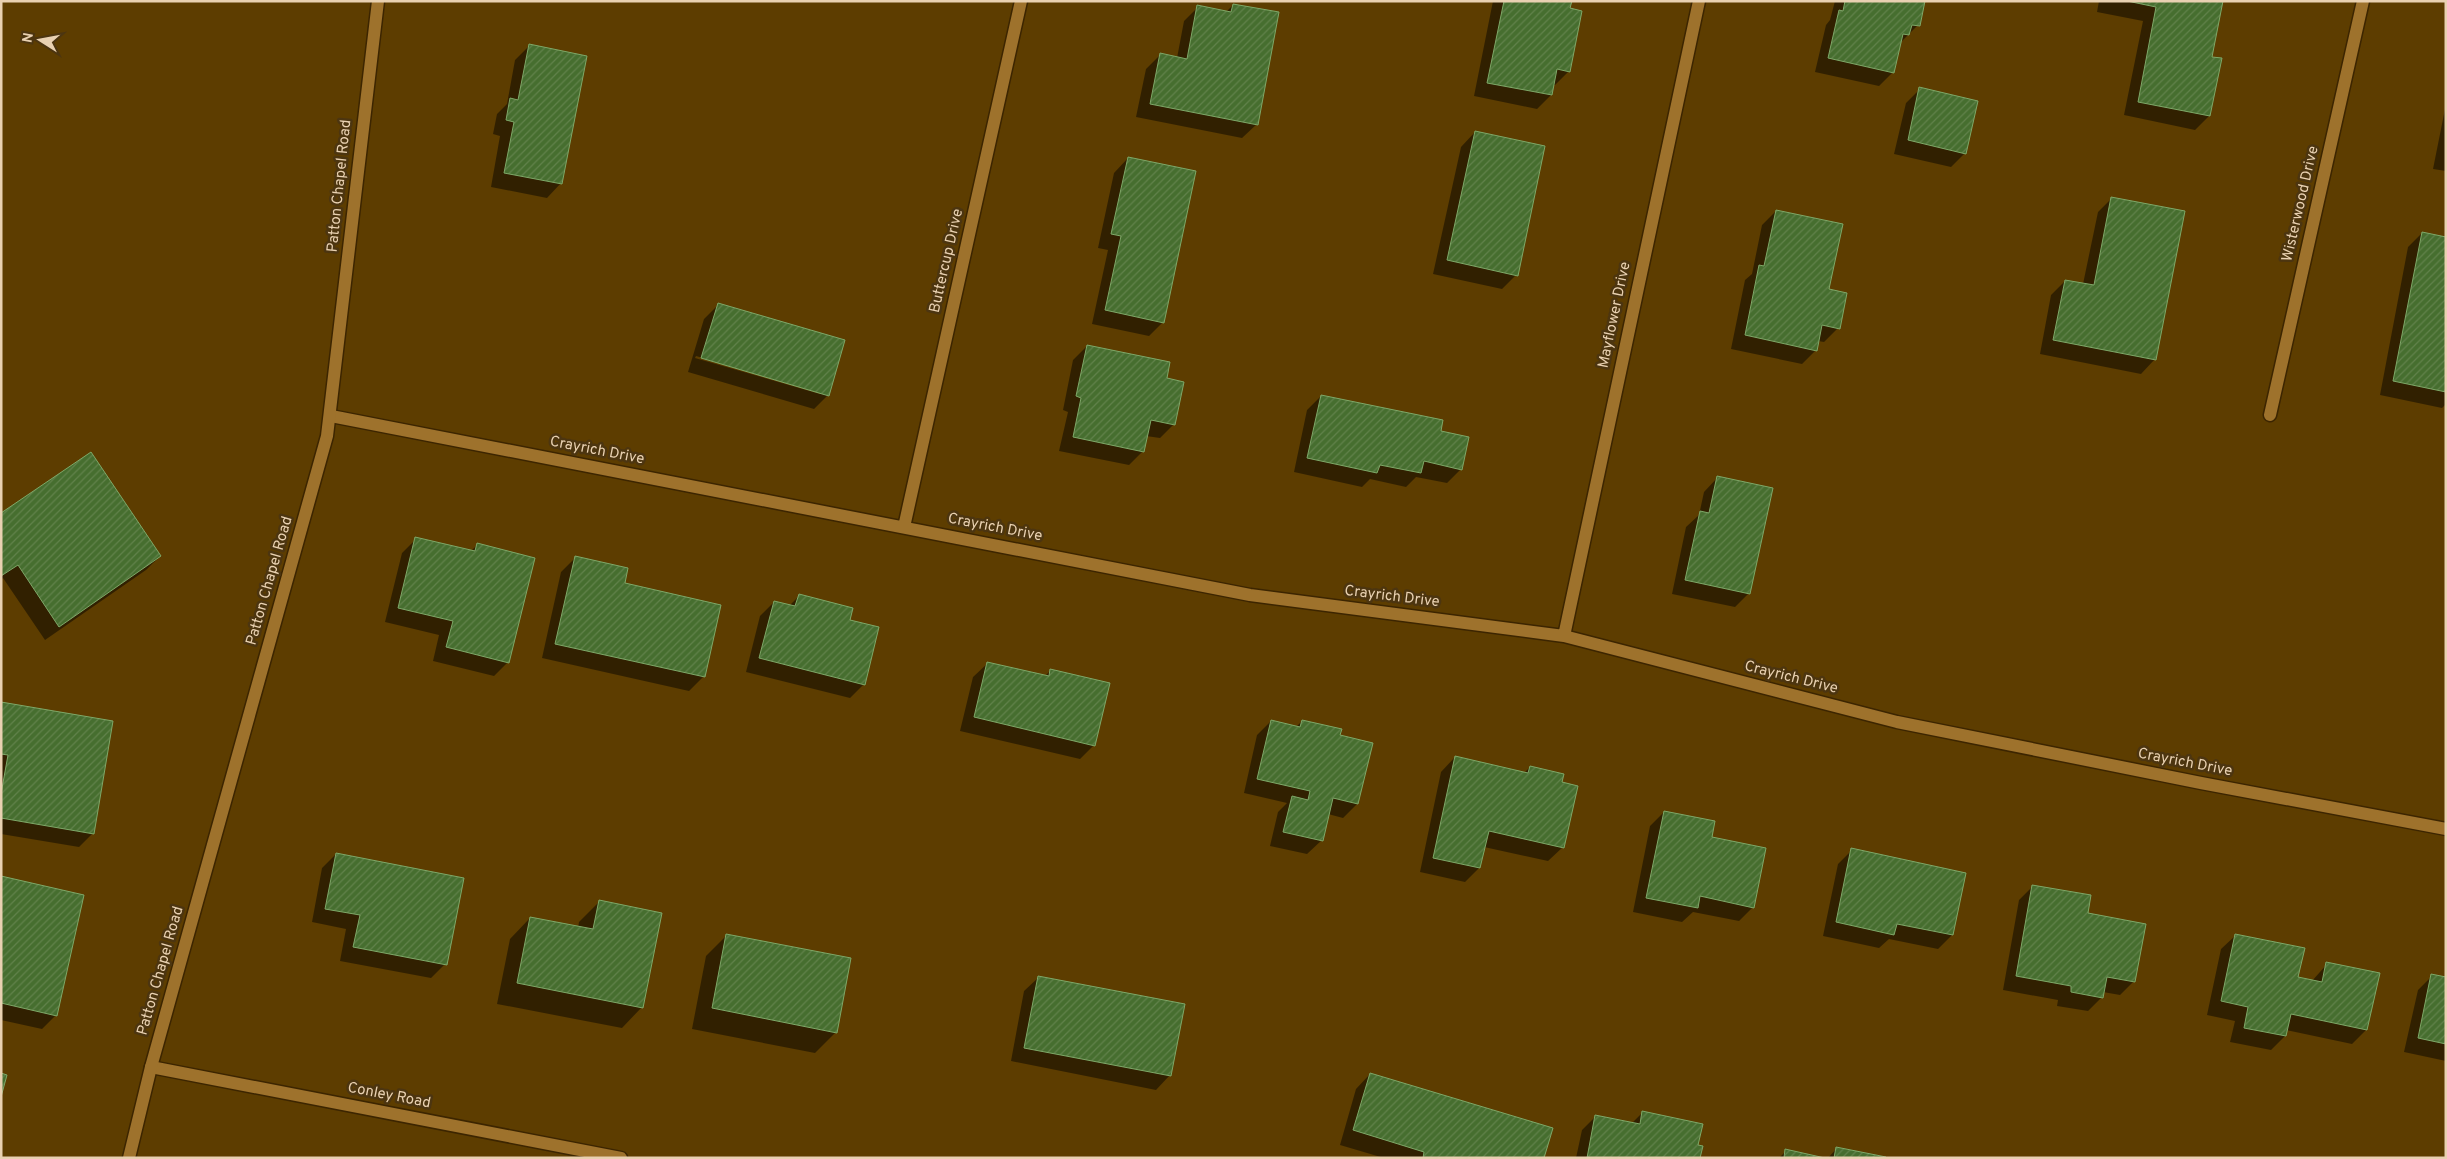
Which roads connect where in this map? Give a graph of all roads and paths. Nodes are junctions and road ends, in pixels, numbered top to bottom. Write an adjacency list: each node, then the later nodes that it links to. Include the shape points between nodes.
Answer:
1 (378, 1): 6 (street, Patton Chapel Road)
2 (1021, 1): 7 (street, Buttercup Drive)
3 (1699, 1): 8 (street, Mayflower Drive)
4 (2363, 1): 5 (street, Wisterwood Drive)
5 (2270, 415)
6 (331, 416): 7 (street, Crayrich Drive); 10 (street, Patton Chapel Road)
7 (904, 527): 8 (street, Crayrich Drive, via 1250,595)
8 (1564, 636): 9 (street, Crayrich Drive, via 1897,722)
9 (2446, 829)
10 (152, 1067): 11 (street, Patton Chapel Road); 12 (street, Conley Road)
11 (129, 1158)
12 (621, 1158)

